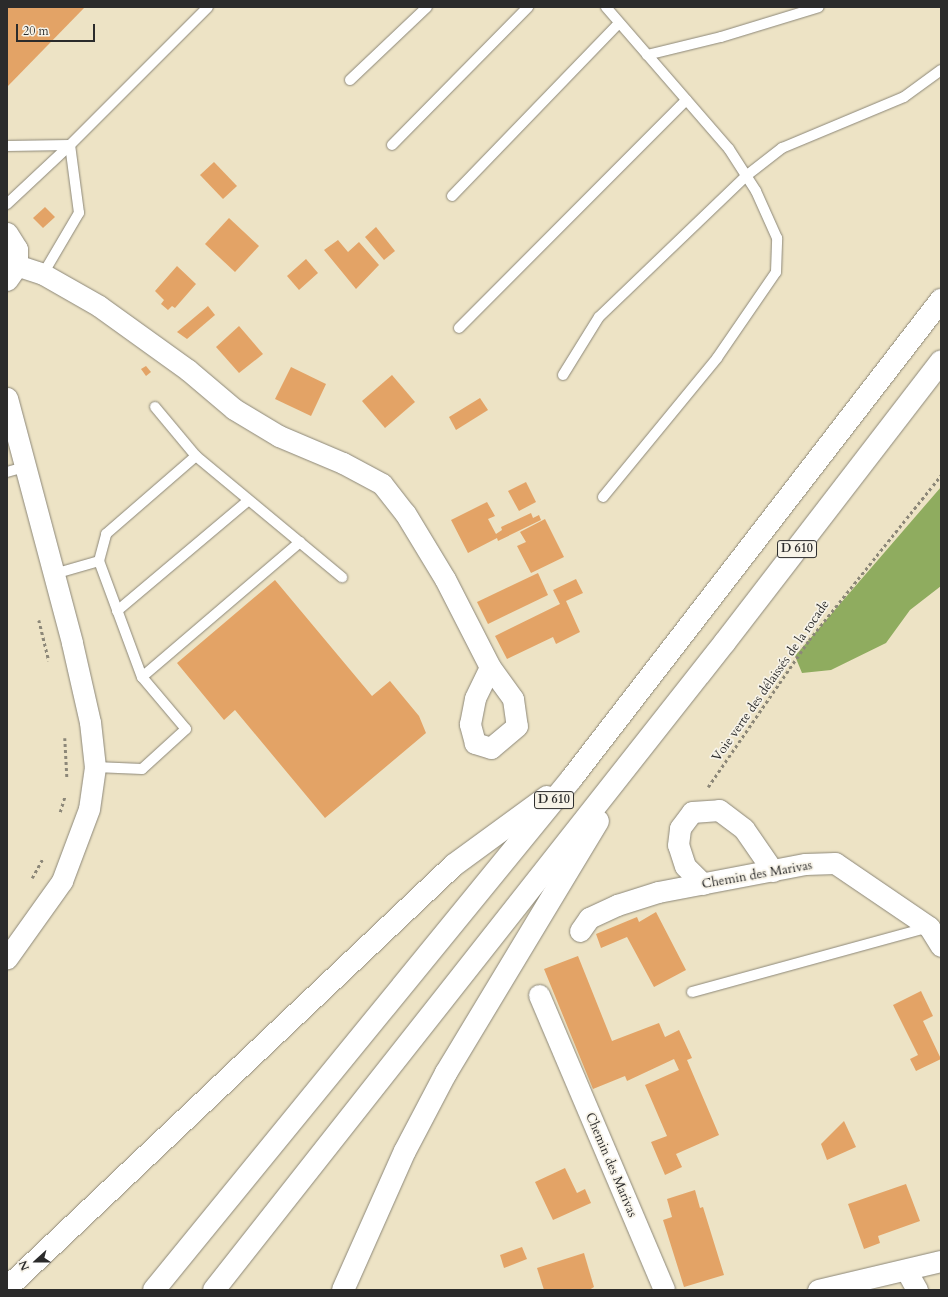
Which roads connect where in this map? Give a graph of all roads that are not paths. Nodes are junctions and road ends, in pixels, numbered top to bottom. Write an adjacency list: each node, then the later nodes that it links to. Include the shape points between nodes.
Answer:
1 (208, 7): 11 (lane)
2 (427, 7): 9 (lane)
3 (528, 7): 12 (lane)
4 (606, 7): 6 (lane)
5 (819, 7): 7 (lane, via 721,37)
6 (619, 23): 7 (lane); 15 (lane)
7 (647, 55): 10 (lane)
8 (941, 70): 14 (lane, via 904,97 782,148)
9 (350, 80)
10 (686, 100): 14 (lane, via 729,150); 21 (lane)
11 (70, 145): 13 (lane); 16 (lane); 19 (lane, via 79,214)
12 (392, 145)
13 (7, 146)
14 (746, 176): 23 (lane, via 598,317); 28 (lane, via 777,238 776,272 717,358)
15 (452, 196)
16 (7, 204)
17 (7, 233): 18 (street, via 17,249)
18 (12, 273): 19 (street)
19 (43, 274): 35 (street, via 99,306 188,370 241,413 278,436 343,462 382,484 405,513 445,579)
20 (941, 300): 39 (highway, D 610)
21 (459, 328)
22 (941, 362): 37 (highway, D 610)
23 (563, 375)
24 (7, 398): 27 (street)
25 (155, 407): 26 (lane)
26 (196, 456): 29 (lane); 31 (lane, via 106,534)
27 (16, 469): 32 (street)
28 (603, 497)
29 (249, 500): 30 (lane); 34 (lane)
30 (300, 542): 33 (lane); 36 (lane)
31 (99, 561): 32 (lane); 34 (lane)
32 (54, 574): 38 (street, via 90,722)
33 (342, 577)
34 (117, 611): 36 (lane)
35 (490, 667)
36 (142, 678): 38 (lane, via 186,729 142,768)
37 (651, 735): 52 (highway, D 610); 53 (highway, via 446,1073 405,1151)
38 (95, 767): 45 (street, via 90,809 62,881)
39 (572, 778): 50 (highway, via 454,865); 51 (highway, D 610)
40 (773, 870): 41 (street, Chemin des Marivas); 41 (street, via 744,829 719,810 692,812 680,828 678,845 686,866); 42 (street, Chemin des Marivas, via 805,864 835,863)
41 (703, 884): 43 (street, Chemin des Marivas, via 658,892 617,905 589,918)
42 (928, 927): 44 (street, Chemin des Marivas); 46 (lane)
43 (580, 932)
44 (941, 946)
45 (7, 958)
46 (692, 992)
47 (539, 995): 54 (street, Chemin des Marivas)
48 (941, 1261): 49 (street)
49 (906, 1270): 55 (street); 56 (street)
50 (7, 1288)
51 (154, 1290)
52 (214, 1290)
53 (343, 1290)
54 (664, 1290)
55 (818, 1290)
56 (917, 1290)

